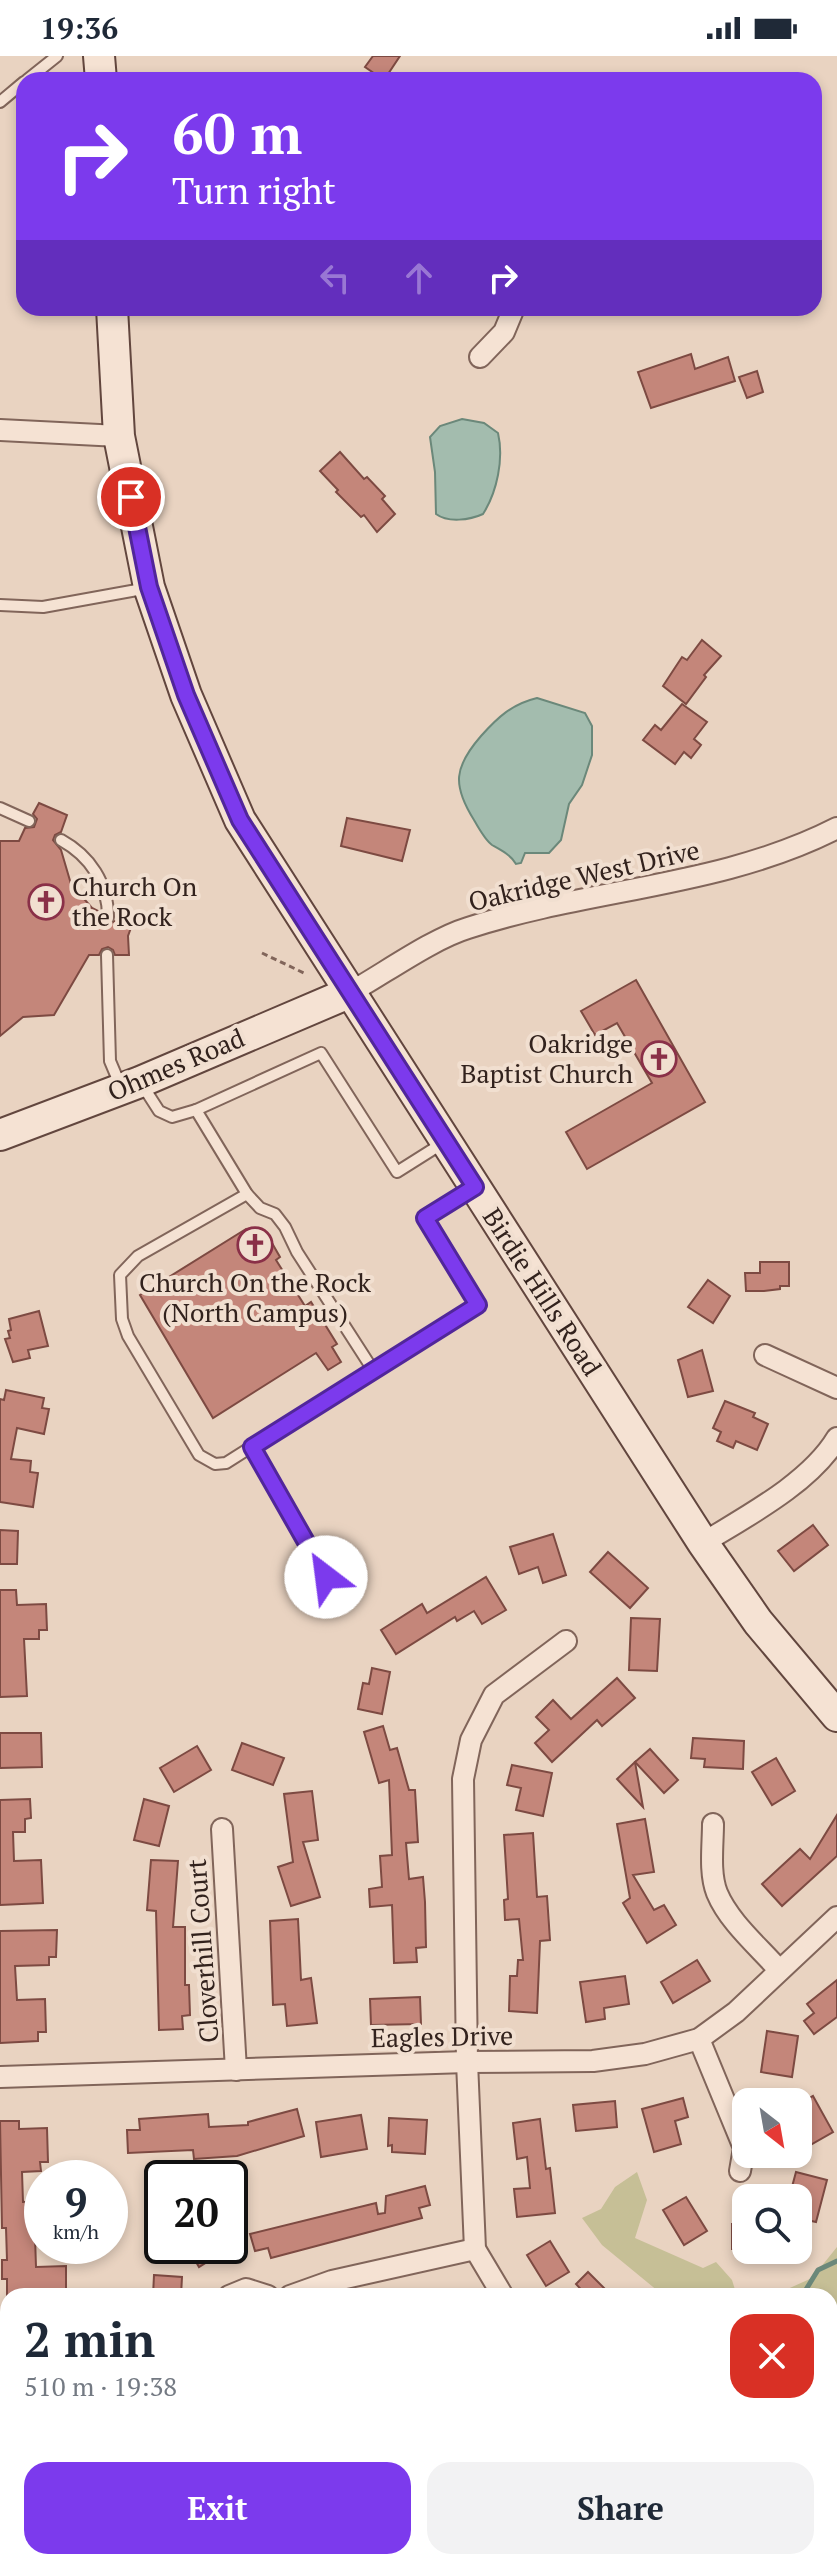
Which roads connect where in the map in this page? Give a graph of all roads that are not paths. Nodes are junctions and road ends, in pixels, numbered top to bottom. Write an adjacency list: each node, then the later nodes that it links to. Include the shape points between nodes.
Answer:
1 (57, 56): 2 (lane)
2 (37, 72)
3 (16, 89): 4 (lane)
4 (0, 102)
5 (112, 316): 9 (main road, Birdie Hills Road)
6 (511, 316): 7 (street, via 504,332)
7 (480, 357)
8 (0, 430): 9 (street)
9 (119, 436): 10 (main road, Birdie Hills Road)
10 (149, 587): 11 (lane, via 43,607); 18 (main road, Birdie Hills Road, via 186,695 240,820)
11 (0, 605)
12 (0, 808): 13 (lane)
13 (29, 821)
14 (837, 828): 18 (street, Oakridge West Drive, via 723,871 464,929)
15 (61, 840): 16 (lane, via 79,849 97,873 108,900)
16 (108, 917)
17 (107, 955): 19 (lane, via 110,1061)
18 (351, 992): 19 (main road, Ohmes Road); 22 (main road, Birdie Hills Road)
19 (131, 1085): 20 (lane, via 172,1117); 21 (main road, Ohmes Road)
20 (196, 1110): 22 (lane, via 321,1053 397,1172); 24 (lane)
21 (0, 1135)
22 (445, 1142): 23 (main road, Birdie Hills Road)
23 (475, 1187): 26 (lane, via 425,1218 478,1305); 30 (main road, Birdie Hills Road)
24 (247, 1194): 26 (lane, via 285,1227); 29 (lane, via 138,1256 120,1275 119,1295 128,1336 199,1455 215,1464 226,1463)
25 (765, 1355): 27 (street)
26 (373, 1370): 29 (lane)
27 (837, 1388)
28 (837, 1438): 30 (street, via 768,1504)
29 (252, 1447): 31 (lane)
30 (703, 1543): 33 (main road, Birdie Hills Road, via 758,1622)
31 (326, 1577)
32 (566, 1641): 39 (street, via 494,1695 471,1740 463,1779)
33 (837, 1716)
34 (713, 1824): 37 (street, via 717,1892)
35 (222, 1829): 40 (street, Cloverhill Court)
36 (837, 1917): 37 (street, Eagles Drive)
37 (779, 1970): 38 (street, Eagles Drive)
38 (699, 2039): 39 (street, Eagles Drive, via 593,2061); 42 (street, via 744,2148)
39 (467, 2062): 40 (street, Eagles Drive); 43 (street)
40 (236, 2070): 41 (street, Eagles Drive)
41 (0, 2077)
42 (740, 2171)
43 (475, 2249): 44 (street); 45 (street)
44 (312, 2288)
45 (498, 2288)

